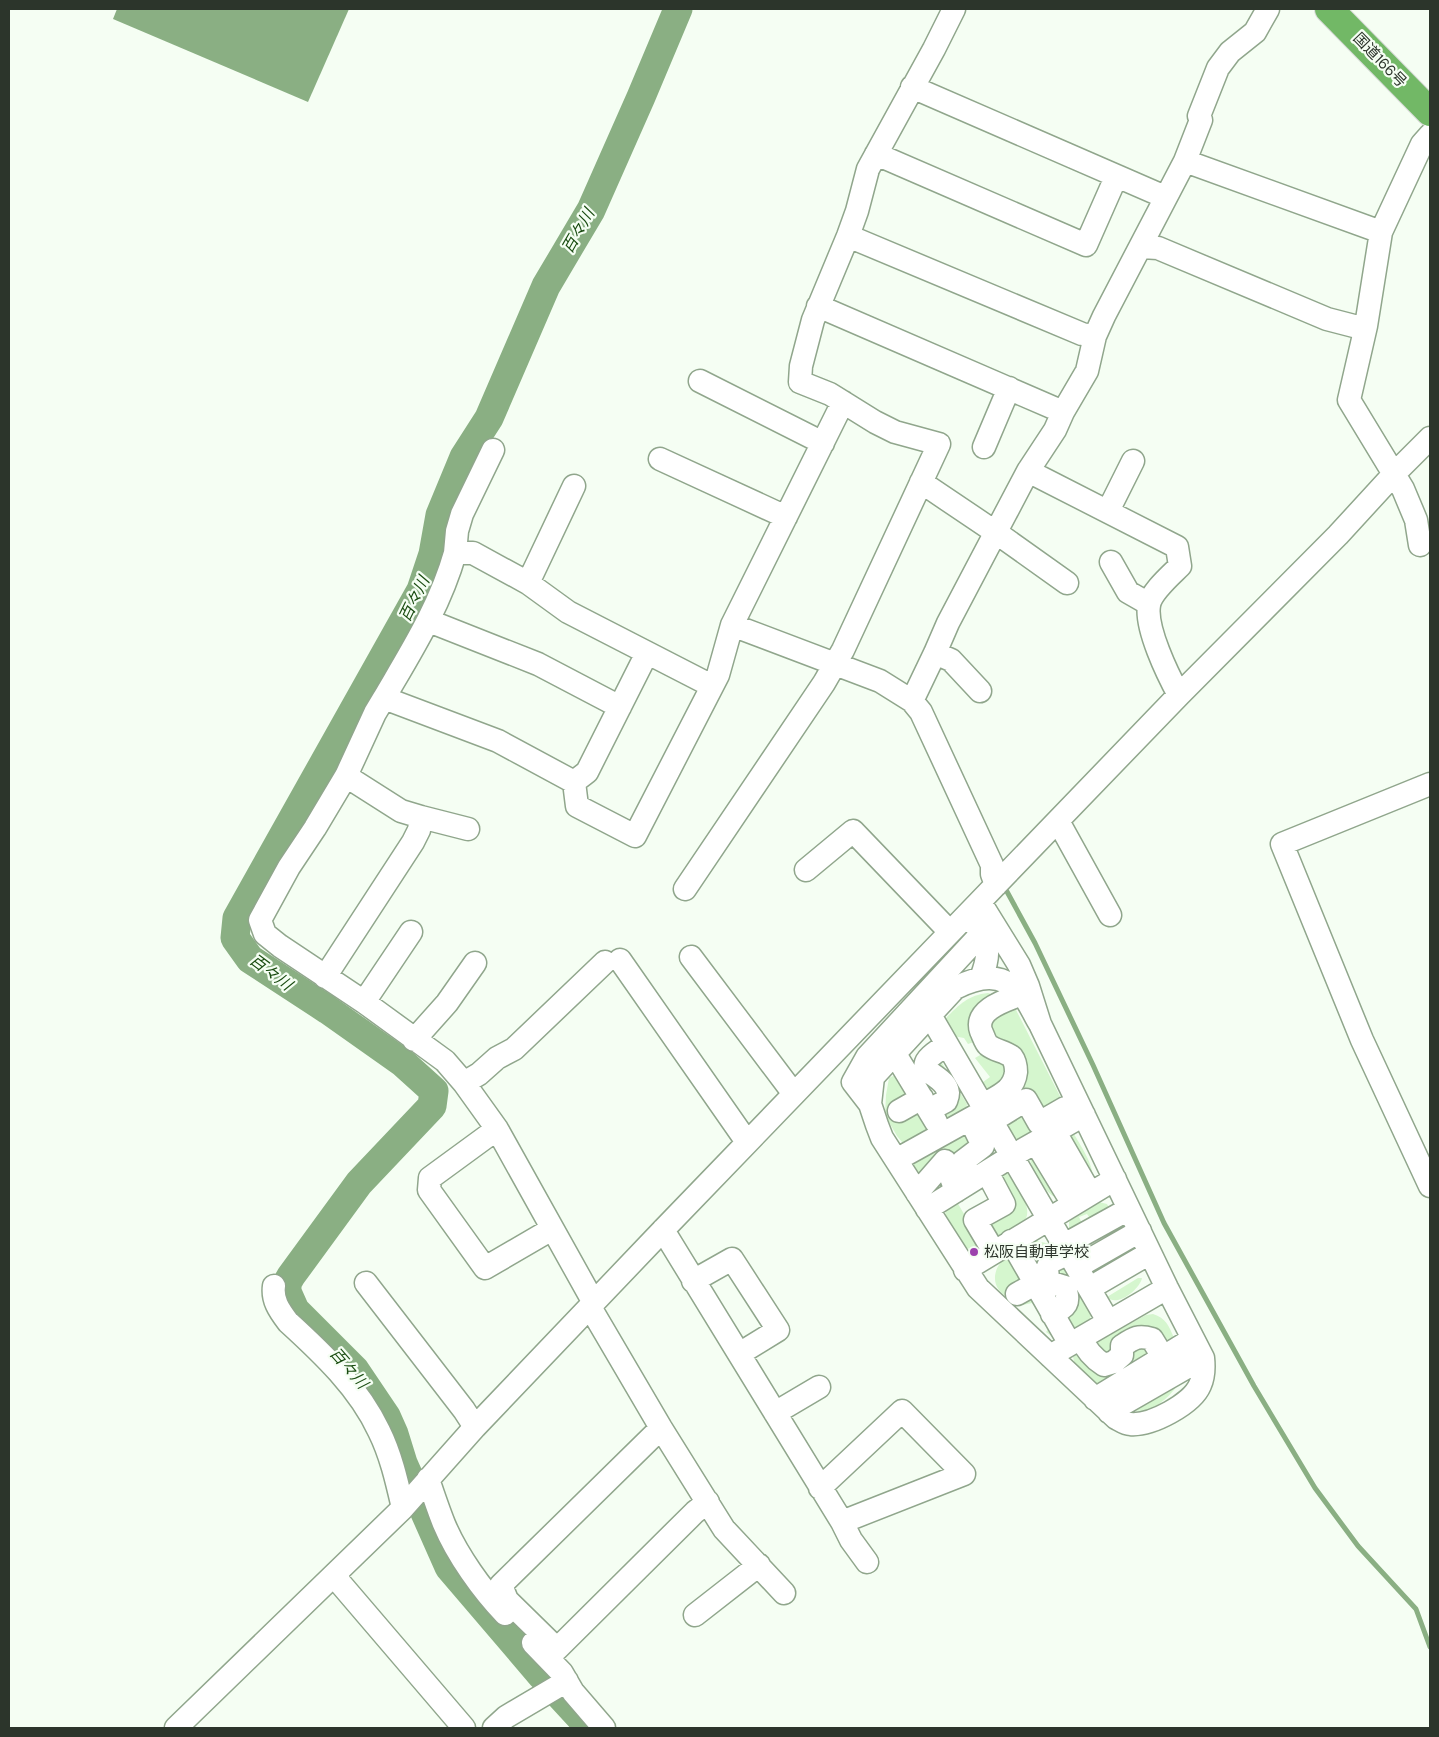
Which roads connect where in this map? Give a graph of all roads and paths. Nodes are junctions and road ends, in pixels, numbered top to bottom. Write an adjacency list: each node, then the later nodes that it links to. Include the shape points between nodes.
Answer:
1 (954, 9): 4 (street)
2 (1268, 9): 8 (street, via 1255,32 1230,52 1218,68)
3 (1329, 9): 5 (highway, 国道166号)
4 (912, 87): 7 (street); 9 (street)
5 (1430, 112)
6 (1430, 135): 11 (street, via 1422,144)
7 (876, 154): 9 (street, via 1086,245); 12 (street, via 868,169)
8 (1185, 161): 10 (street); 11 (street)
9 (1116, 177): 10 (street)
10 (1159, 195): 13 (street)
11 (1381, 232): 15 (street)
12 (848, 236): 14 (street); 16 (street, via 1082,334)
13 (1141, 247): 15 (street, via 1158,248 1327,318); 16 (street)
14 (818, 306): 18 (street); 19 (street, via 801,366 800,382)
15 (1366, 326): 27 (street, via 1349,400)
16 (1095, 336): 20 (street, via 1087,371)
17 (700, 381): 22 (street)
18 (1008, 388): 20 (street); 23 (street)
19 (843, 402): 22 (street); 28 (street, via 895,432 939,444)
20 (1063, 412): 30 (street)
21 (1430, 438): 27 (street)
22 (823, 443): 33 (street)
23 (984, 447)
24 (493, 450): 36 (street, via 462,514)
25 (660, 459): 33 (street)
26 (1133, 460): 31 (street)
27 (1399, 470): 32 (street); 35 (street, via 1416,520); 48 (street)
28 (921, 482): 34 (street); 45 (street)
29 (574, 486): 38 (street)
30 (1020, 487): 31 (street); 34 (street)
31 (1108, 511): 40 (street, via 1177,547 1180,566 1157,590)
32 (1425, 512)
33 (786, 518): 42 (street)
34 (1002, 537): 39 (street); 44 (street, via 948,623)
35 (1420, 544)
36 (455, 553): 38 (street, via 473,553); 41 (street, via 448,581)
37 (1111, 562): 40 (street, via 1128,592)
38 (528, 583): 43 (street, via 568,612)
39 (1067, 583)
40 (1149, 604): 48 (street, via 1151,626 1163,665)
41 (429, 621): 49 (street); 51 (street, via 538,664)
42 (732, 625): 45 (street); 46 (street)
43 (647, 653): 46 (street); 51 (street)
44 (941, 656): 47 (street); 50 (street)
45 (835, 664): 50 (street, via 880,681); 60 (street)
46 (712, 686): 53 (street, via 635,836 577,806)
47 (980, 691)
48 (1179, 695): 56 (street)
49 (384, 698): 52 (street); 53 (street, via 498,741)
50 (912, 701): 59 (street, via 922,712 992,864)
51 (620, 707): 53 (street, via 587,772)
52 (346, 776): 55 (street, via 400,811); 68 (street, via 260,920 265,934)
53 (574, 782)
54 (1430, 784): 91 (street, via 1282,844 1362,1040)
55 (421, 817): 57 (street); 68 (street, via 413,842)
56 (1058, 821): 59 (street); 62 (street)
57 (468, 829)
58 (806, 870): 64 (street, via 853,831)
59 (996, 885): 61 (street)
60 (685, 889)
61 (974, 908): 64 (street); 65 (street); 70 (street, via 1019,965)
62 (1110, 915)
63 (411, 932): 71 (street)
64 (950, 932): 77 (street)
65 (982, 933): 69 (street, via 988,960); 78 (street, via 867,1057 853,1082)
66 (691, 957): 77 (street)
67 (475, 964): 73 (street, via 447,1003)
68 (325, 977): 71 (street)
69 (980, 978): 70 (street, via 992,977); 72 (street, via 955,988)
70 (1025, 990): 80 (street); 82 (street, via 987,1010 982,1018 980,1026 988,1045 1012,1058 1016,1066 1011,1087)
71 (364, 1002): 73 (street)
72 (930, 1015): 74 (street); 75 (street)
73 (414, 1040): 76 (street, via 445,1061)
74 (947, 1045): 79 (street, via 932,1054 926,1066 928,1072 944,1085 948,1092 946,1101); 82 (street)
75 (895, 1054): 78 (street, via 873,1078); 79 (street)
76 (464, 1083): 83 (street); 86 (street, via 514,1049 612,961)
77 (806, 1090): 86 (street)
78 (870, 1104): 88 (street, via 882,1138)
79 (926, 1104): 81 (street); 84 (street)
80 (1080, 1108): 82 (street, via 1039,1123 1026,1100); 85 (street); 89 (street)
81 (899, 1111)
82 (983, 1113): 84 (street); 87 (street); 90 (street, via 983,1146 962,1162)
83 (497, 1130): 95 (street); 95 (street, via 430,1178 429,1190 486,1268)
84 (944, 1133): 88 (street)
85 (1045, 1137): 87 (street); 98 (street)
86 (747, 1142): 96 (street)
87 (1012, 1156): 90 (street); 94 (street)
88 (896, 1160): 92 (street)
89 (1114, 1179): 93 (street); 98 (street)
90 (972, 1181): 92 (street); 92 (street, via 945,1161); 99 (street, via 1004,1204 975,1220)
91 (1430, 1186)
92 (922, 1201): 102 (street)
93 (1129, 1209): 97 (street); 98 (street)
94 (1049, 1218): 98 (street); 99 (street); 101 (street)
95 (552, 1228): 108 (street)
96 (663, 1230): 103 (street); 108 (street)
97 (1140, 1231): 98 (street); 100 (street)
98 (1096, 1234): 100 (street); 101 (street); 106 (street)
99 (1002, 1247): 102 (street); 109 (street, via 1026,1289)
100 (1150, 1253): 107 (street)
101 (1070, 1255): 106 (street); 109 (street, via 1050,1262 1047,1269 1048,1278 1065,1287 1068,1302)
102 (965, 1270): 114 (street, via 978,1288)
103 (693, 1281): 113 (street); 113 (street, via 732,1259 773,1322 778,1330)
104 (366, 1283): 119 (street)
105 (274, 1286): 124 (street, via 276,1305 288,1322 335,1369 371,1416 392,1464)
106 (1090, 1288): 110 (street)
107 (1167, 1288): 110 (street); 112 (street)
108 (592, 1305): 119 (street); 120 (street)
109 (1052, 1314): 111 (street)
110 (1108, 1322): 111 (street)
111 (1075, 1341): 114 (street); 115 (street, via 1104,1365 1122,1355 1122,1346 1143,1336 1152,1339)
112 (1198, 1348): 115 (street); 117 (street); 117 (street, via 1204,1369 1200,1386 1190,1399 1156,1420 1128,1424)
113 (739, 1354): 118 (street)
114 (1050, 1356): 117 (street)
115 (1163, 1357): 117 (street)
116 (819, 1387): 118 (street)
117 (1102, 1405)
118 (775, 1413): 122 (street)
119 (475, 1427): 121 (street)
120 (660, 1428): 123 (street); 129 (street)
121 (426, 1481): 124 (street); 129 (street, via 463,1559)
122 (820, 1488): 125 (street); 125 (street, via 902,1411 964,1474)
123 (708, 1502): 127 (street, via 724,1529); 132 (street)
124 (403, 1508): 128 (street)
125 (842, 1522): 126 (street)
126 (867, 1562)
127 (759, 1565): 130 (street); 131 (street)
128 (336, 1573): 134 (street); 135 (street, via 340,1583)
129 (495, 1590): 132 (street); 133 (street, via 496,1605)
130 (784, 1593)
131 (695, 1615)
132 (557, 1649): 133 (street)
133 (571, 1682): 136 (street, via 506,1717); 137 (street, via 573,1692)
134 (176, 1728)
135 (464, 1728)
136 (494, 1728)
137 (604, 1728)

